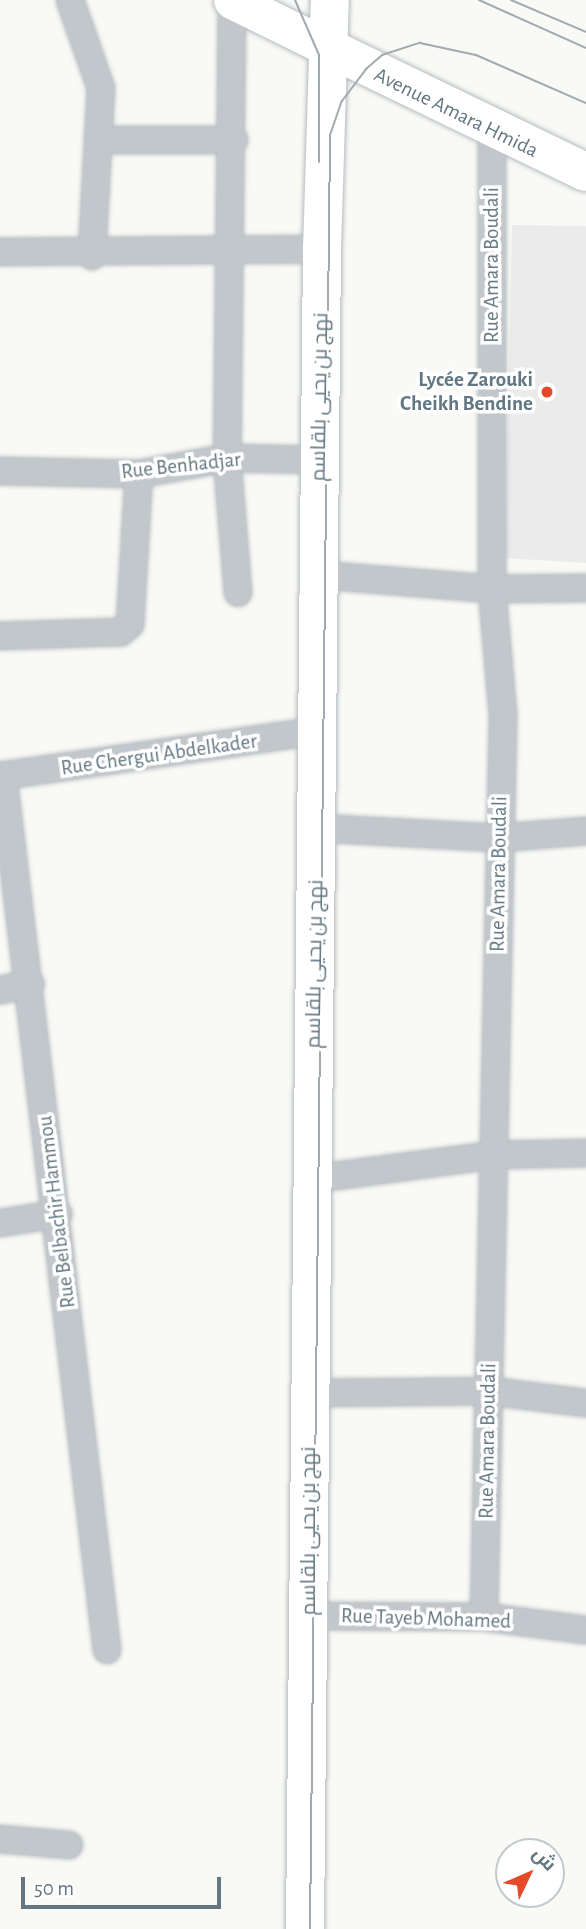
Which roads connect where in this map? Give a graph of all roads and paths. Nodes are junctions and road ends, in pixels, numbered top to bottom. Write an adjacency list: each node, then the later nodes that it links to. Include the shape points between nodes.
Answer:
1 (70, 0): 6 (street, via 101,88)
2 (232, 0): 4 (main road); 7 (street)
3 (330, 0): 4 (main road, نهج بن يحيى بلقاسم)
4 (329, 48): 5 (main road, Avenue Amara Hmida); 10 (main road, نهج بن يحيى بلقاسم)
5 (492, 131): 8 (main road, Avenue Amara Hmida); 19 (street, Rue Amara Boudali)
6 (98, 140): 7 (street); 12 (street)
7 (234, 140): 9 (street)
8 (586, 172)
9 (233, 247): 10 (street); 12 (street); 13 (street)
10 (322, 249): 14 (main road, نهج بن يحيى بلقاسم)
11 (0, 252): 12 (street)
12 (92, 256)
13 (226, 458): 14 (street, Rue Benhadjar); 16 (street, Rue Benhadjar); 20 (street)
14 (320, 460): 17 (main road, نهج بن يحيى بلقاسم)
15 (0, 471): 16 (street, Rue Benhadjar)
16 (139, 474): 21 (street, via 130,624 121,632)
17 (319, 575): 19 (street); 22 (main road, نهج بن يحيى بلقاسم)
18 (586, 587): 19 (street)
19 (492, 589): 26 (street, Rue Amara Boudali, via 503,715)
20 (238, 593)
21 (0, 636)
22 (317, 731): 23 (street, Rue Chergui Abdelkader); 24 (main road, نهج بن يحيى بلقاسم)
23 (1, 775): 27 (street, Rue Belbachir Hammou)
24 (316, 828): 26 (street); 31 (main road, نهج بن يحيى بلقاسم)
25 (586, 831): 26 (street)
26 (499, 838): 30 (street, Rue Amara Boudali)
27 (30, 985): 28 (street); 32 (street, Rue Belbachir Hammou)
28 (0, 990)
29 (586, 1153): 30 (street)
30 (495, 1156): 31 (street); 34 (street, Rue Amara Boudali)
31 (312, 1179): 35 (main road, نهج بن يحيى بلقاسم)
32 (58, 1214): 33 (street); 40 (street, Rue Belbachir Hammou)
33 (0, 1223)
34 (489, 1391): 35 (street); 36 (street); 38 (street, Rue Amara Boudali)
35 (310, 1393): 37 (main road, نهج بن يحيى بلقاسم)
36 (586, 1403)
37 (308, 1616): 38 (street, Rue Tayeb Mohamed); 43 (main road, نهج بن يحيى بلقاسم)
38 (484, 1617): 39 (street, Rue Tayeb Mohamed)
39 (586, 1630)
40 (107, 1650)
41 (0, 1839): 42 (street)
42 (69, 1845)
43 (305, 1929)

